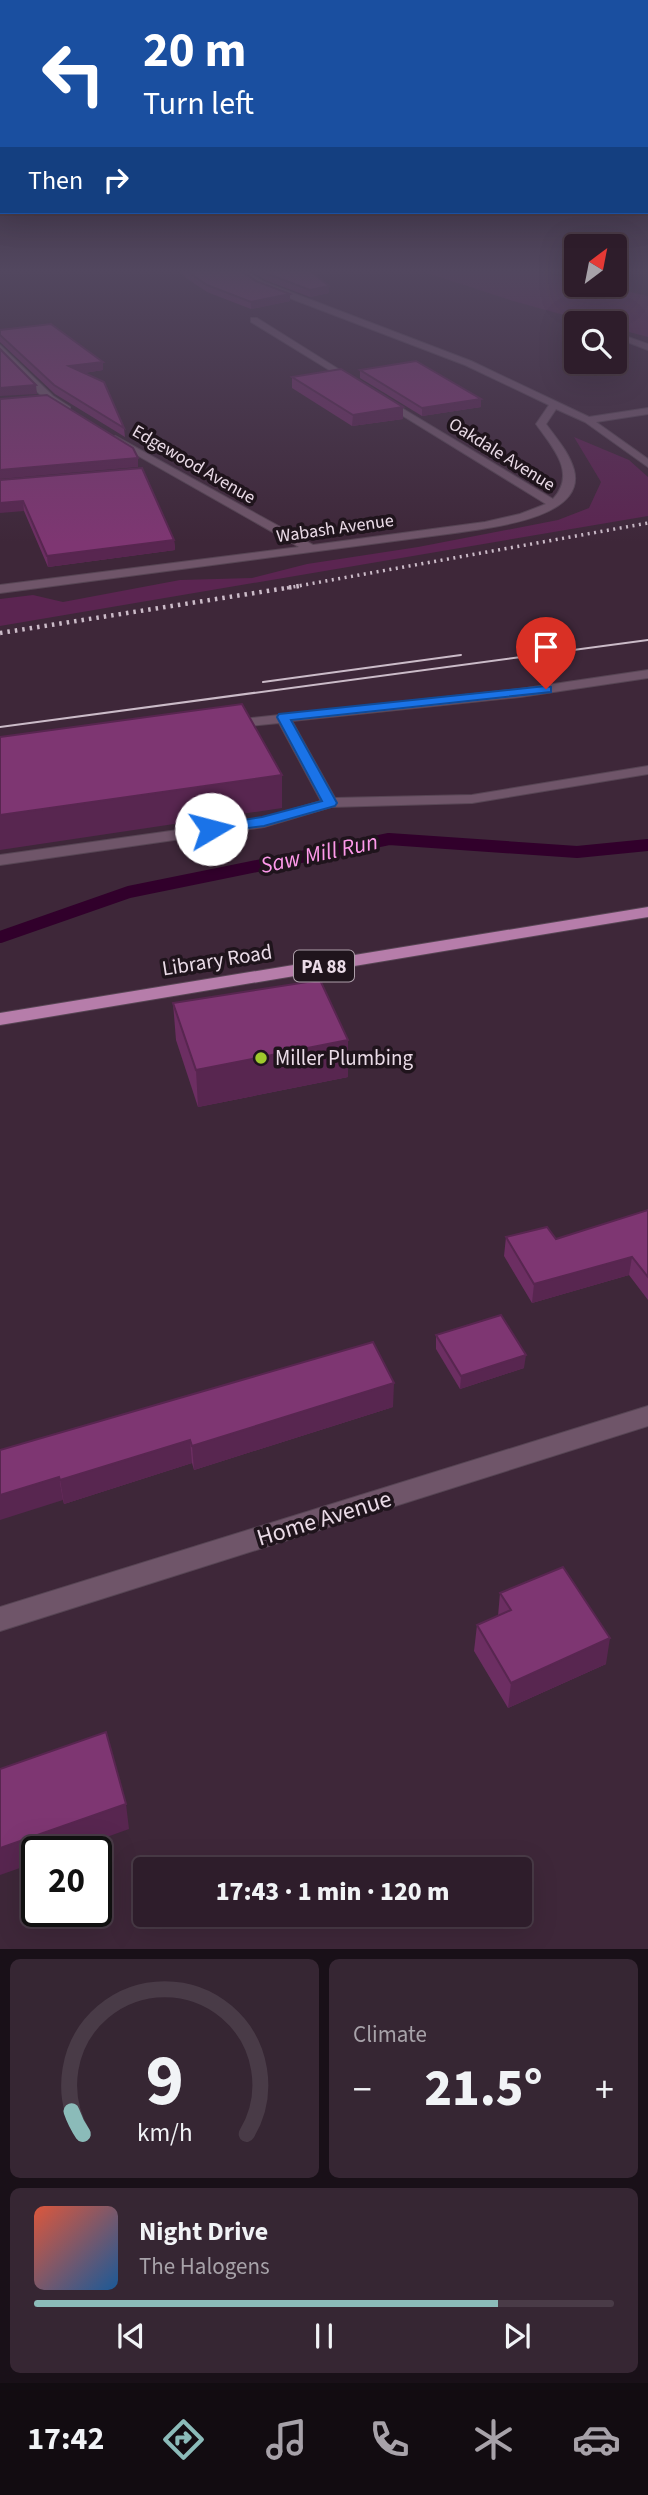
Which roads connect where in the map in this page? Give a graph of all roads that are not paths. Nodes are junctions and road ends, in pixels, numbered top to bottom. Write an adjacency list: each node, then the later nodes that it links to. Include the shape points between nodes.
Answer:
1 (12, 360): 4 (street)
2 (319, 360): 14 (street, Oakdale Avenue)
3 (460, 360): 6 (street)
4 (50, 398): 5 (street); 8 (street)
5 (37, 399)
6 (555, 404): 9 (street); 14 (street, via 541,424 566,462 570,477 567,492)
7 (648, 411): 9 (street)
8 (73, 413)
9 (588, 420): 11 (street)
10 (108, 434): 12 (street, Edgewood Avenue)
11 (648, 464)
12 (166, 470): 13 (street); 15 (street, Edgewood Avenue)
13 (152, 472)
14 (555, 505): 15 (street, Wabash Avenue, via 527,516 455,530)
15 (312, 549): 16 (street, Wabash Avenue)
16 (0, 589)
17 (648, 674): 18 (street, via 520,693)
18 (283, 717): 19 (street); 21 (street)
19 (216, 725)
20 (648, 770): 21 (street, via 472,799)
21 (330, 803): 22 (street, via 264,821)
22 (0, 860)
23 (648, 912): 24 (main road, Library Road / PA 88)
24 (0, 1019)
25 (648, 1416): 26 (street, Home Avenue)
26 (0, 1619)

